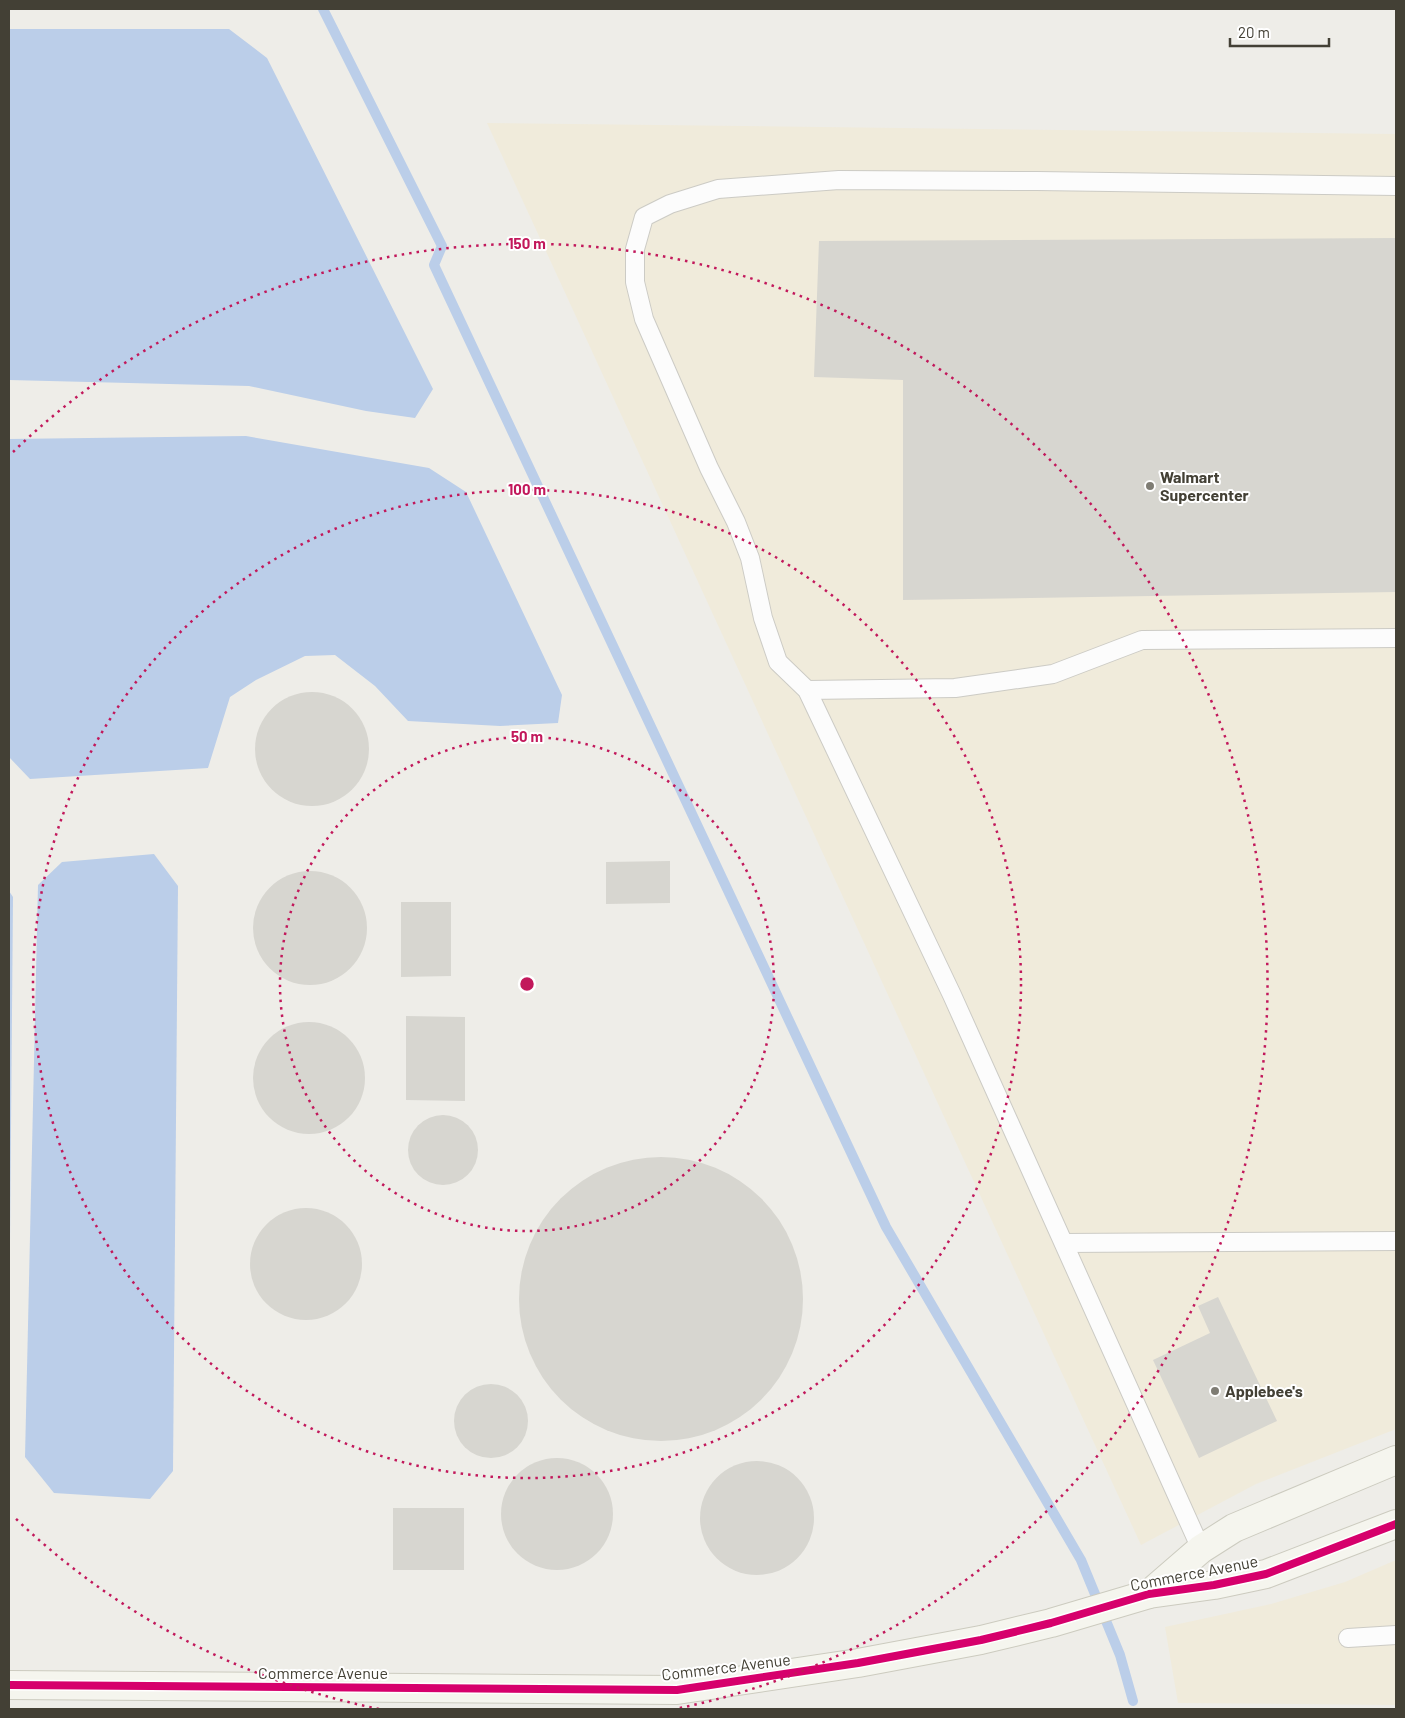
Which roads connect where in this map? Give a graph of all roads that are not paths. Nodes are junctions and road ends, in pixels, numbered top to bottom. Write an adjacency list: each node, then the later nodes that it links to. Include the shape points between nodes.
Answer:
1 (1396, 186): 3 (lane, via 838,180 718,189 644,216 635,249 635,282 644,319 736,522 750,558 763,618 778,662)
2 (1396, 638): 3 (lane, via 1142,640 1053,674 955,688)
3 (807, 690): 5 (lane, via 952,995)
4 (1396, 1241): 5 (lane)
5 (1064, 1243): 8 (lane)
6 (1396, 1460): 8 (street, Commerce Avenue, via 1234,1528)
7 (1396, 1524): 9 (street, Commerce Avenue, via 1266,1574)
8 (1201, 1549): 9 (street, Commerce Avenue)
9 (1149, 1594): 12 (street, Commerce Avenue, via 981,1640 858,1664 677,1690)
10 (1396, 1635): 11 (lane)
11 (1348, 1638)
12 (9, 1685)

